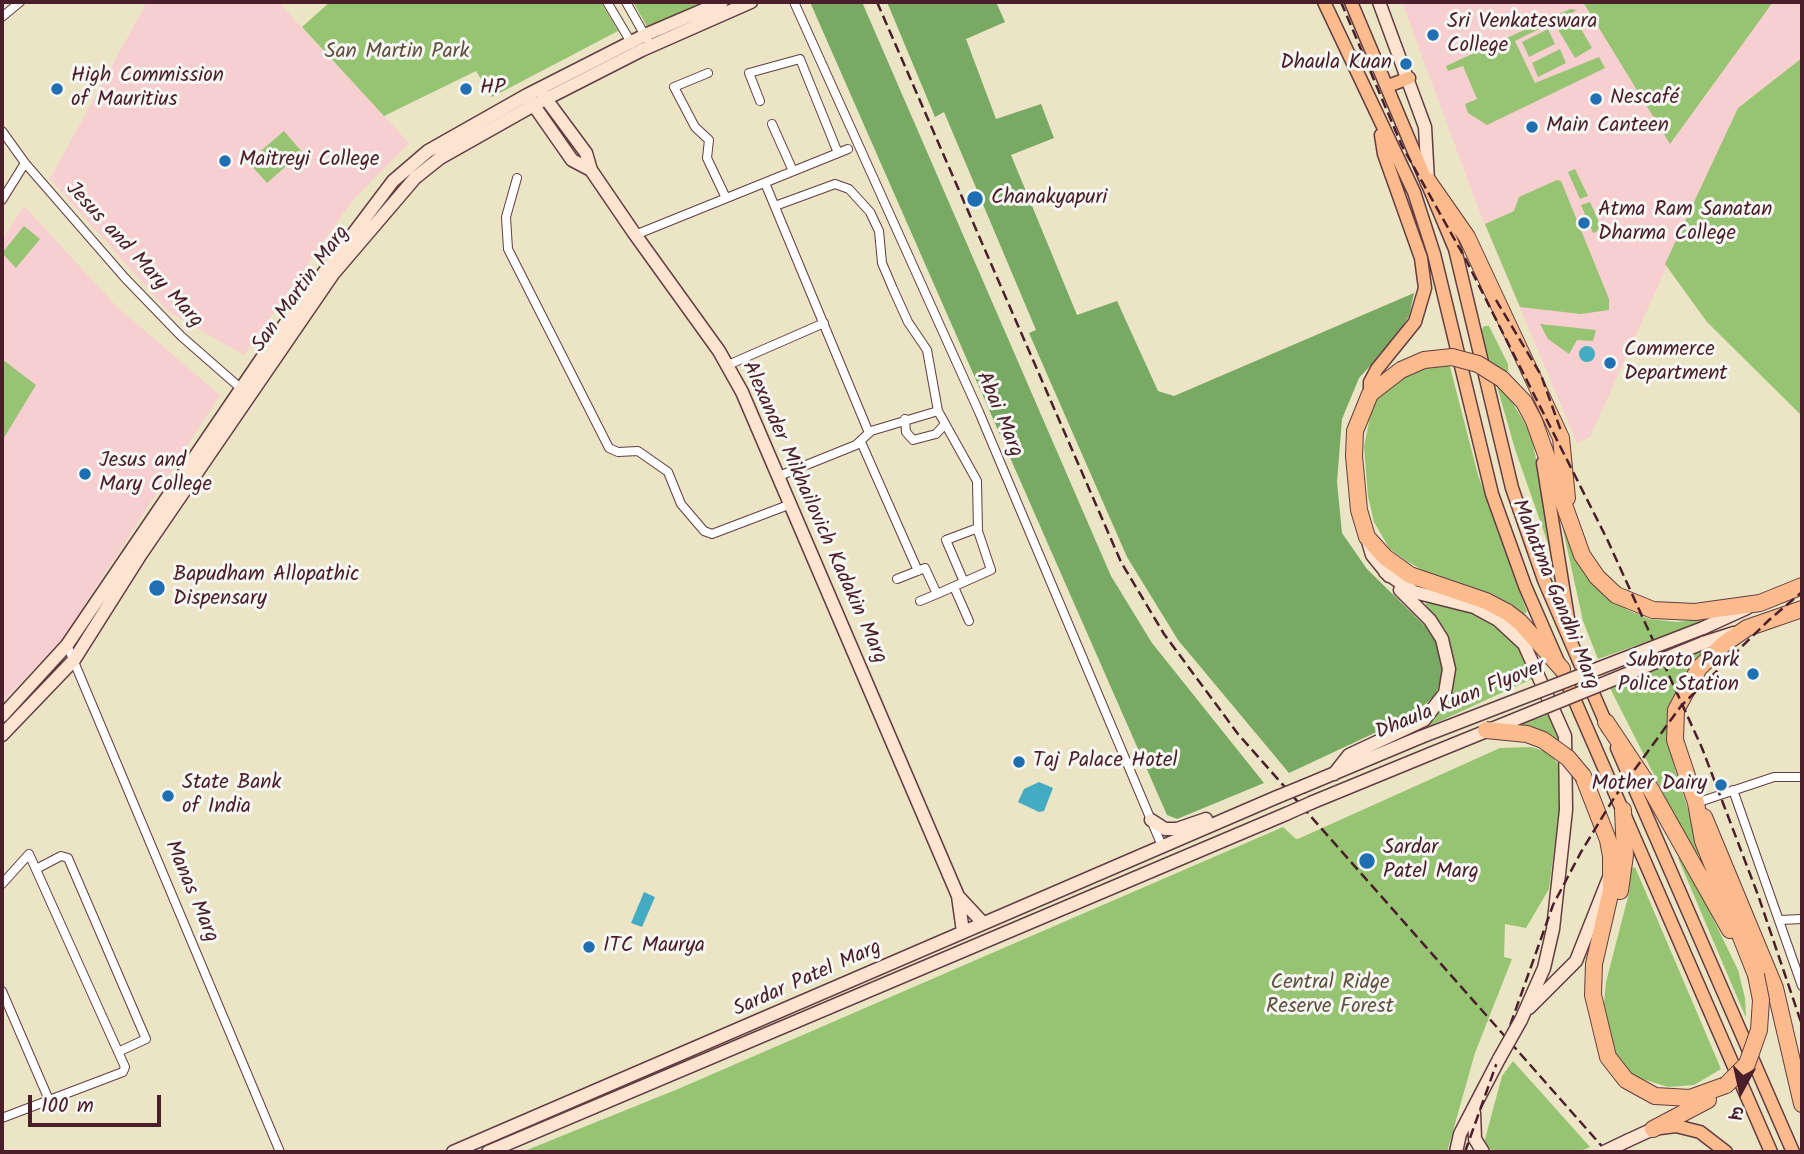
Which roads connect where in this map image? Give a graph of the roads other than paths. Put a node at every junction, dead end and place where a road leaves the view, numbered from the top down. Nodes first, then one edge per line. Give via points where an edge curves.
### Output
1 (20, 2) edge
2 (607, 2) edge
3 (626, 2) edge
4 (722, 2) edge
5 (751, 2) edge
6 (793, 2) edge
7 (1324, 2) edge
8 (1351, 2) edge
9 (2, 3) edge
10 (1381, 7) edge
11 (5, 14) edge
12 (648, 41) junction
13 (634, 47) junction
14 (708, 73) dead end
15 (1409, 78) junction
16 (1388, 86) junction
17 (536, 97) junction
18 (760, 101) dead end
19 (1377, 118) junction
20 (772, 124) dead end
21 (2, 131) edge
22 (848, 149) dead end
23 (838, 153) junction
24 (25, 163) junction
25 (793, 171) junction
26 (517, 178) dead end
27 (1428, 181) junction
28 (765, 183) junction
29 (726, 198) junction
30 (2, 200) edge
31 (775, 206) junction
32 (635, 235) junction
33 (824, 323) junction
34 (728, 365) junction
35 (245, 393) junction
36 (1370, 394) junction
37 (938, 411) junction
38 (905, 419) junction
39 (946, 424) junction
40 (869, 433) junction
41 (860, 442) junction
42 (1540, 442) junction
43 (779, 476) junction
44 (791, 504) junction
45 (1568, 514) junction
46 (978, 528) junction
47 (1367, 537) junction
48 (918, 570) junction
49 (1385, 572) junction
50 (897, 579) dead end
51 (964, 582) junction
52 (1802, 586) edge
53 (954, 587) junction
54 (937, 594) junction
55 (920, 601) dead end
56 (1760, 603) junction
57 (1802, 609) edge
58 (969, 621) dead end
59 (1747, 628) junction
60 (1571, 642) junction
61 (67, 645) junction
62 (74, 660) junction
63 (1562, 669) junction
64 (2, 716) edge
65 (1606, 722) junction
66 (1486, 730) junction
67 (2, 736) edge
68 (1334, 774) junction
69 (1802, 778) edge
70 (1733, 790) junction
71 (1274, 799) junction
72 (1313, 802) joint
73 (1696, 803) junction
74 (1623, 810) junction
75 (1151, 820) junction
76 (1162, 846) junction
77 (36, 869) junction
78 (1612, 872) junction
79 (2, 884) edge
80 (958, 895) junction
81 (1802, 919) edge
82 (1780, 920) junction
83 (983, 923) junction
84 (963, 932) junction
85 (1756, 975) junction
86 (1802, 986) edge
87 (2, 991) edge
88 (1524, 1016) junction
89 (1598, 1017) junction
90 (118, 1052) junction
91 (49, 1100) junction
92 (1802, 1104) edge
93 (1475, 1105) junction
94 (1682, 1105) junction
95 (2, 1118) edge
96 (1653, 1129) junction
97 (280, 1152) edge
98 (453, 1152) edge
99 (488, 1152) edge
100 (1455, 1152) edge
101 (1483, 1152) edge
102 (1604, 1152) edge
103 (1726, 1152) edge
104 (1771, 1152) edge
105 (1793, 1152) edge

1 - 11 street
2 - 13 street
3 - 12 street
4 - 12 main road, San Martin Marg
5 - 12 main road, San Martin Marg
6 - 75 street, Abai Marg via 973,399
7 - 19 main road, Mahatma Gandhi Marg
8 - 16 main road, Mahatma Gandhi Marg
9 - 11 street
10 - 15 main road
12 - 13 main road, San Martin Marg
13 - 17 main road, San Martin Marg
14 - 29 street via 674,88 695,127 709,140 707,158
15 - 16 main road
15 - 27 main road via 1425,127
16 - 27 main road, Mahatma Gandhi Marg
17 - 32 main road, Alexander Mikhailovich Kadakin Marg via 572,160 591,170
17 - 35 main road, San Martin Marg via 415,178 333,274
18 - 23 street via 749,73 800,59
19 - 36 main road via 1425,282 1415,322 1377,369
19 - 63 main road, Mahatma Gandhi Marg via 1414,192 1437,267 1492,494 1525,586
20 - 25 street
21 - 24 street, Jesus and Mary Marg
22 - 23 street
23 - 25 street
24 - 30 street
24 - 35 street, Jesus and Mary Marg via 134,287
25 - 28 street
26 - 44 street via 506,217 508,249 609,448 638,451 668,472 681,504 712,534
27 - 45 highway via 1467,237 1561,438
27 - 60 main road, Mahatma Gandhi Marg via 1455,249 1512,488
28 - 29 street
28 - 31 street
29 - 32 street
31 - 33 street
31 - 37 street via 835,184 849,189 870,212 879,231 886,272 908,322 927,350
32 - 34 main road, Alexander Mikhailovich Kadakin Marg
33 - 34 street
33 - 40 street
34 - 43 main road, Alexander Mikhailovich Kadakin Marg
35 - 61 main road, San Martin Marg
35 - 62 main road, San Martin Marg
36 - 42 highway, bridge via 1401,370 1424,360 1452,357 1478,364 1502,379 1529,411
36 - 47 highway via 1359,416 1353,448 1359,510
37 - 38 street
37 - 39 street
38 - 39 street via 906,432 913,440 936,434
38 - 40 street
39 - 46 street via 977,481
40 - 41 street
41 - 43 street
41 - 48 street
42 - 45 highway
42 - 60 main road
43 - 44 main road, Alexander Mikhailovich Kadakin Marg
44 - 80 main road, Alexander Mikhailovich Kadakin Marg
45 - 56 highway via 1589,566 1606,587 1628,602 1681,613
46 - 51 street via 992,570
46 - 51 street via 946,540
47 - 49 main road via 1372,555
47 - 63 highway via 1410,575 1507,612
48 - 50 street
48 - 54 street via 925,568
49 - 68 main road via 1439,632 1448,659 1448,683 1428,717 1349,755
49 - 88 main road via 1414,592 1474,607 1499,620 1524,643 1565,736 1566,810 1552,929 1544,968
51 - 53 street
52 - 56 highway
53 - 54 street
53 - 58 street
54 - 55 street
56 - 68 main road, Dhaula Kuan Flyover, bridge
57 - 59 highway
59 - 66 main road, Dhaula Kuan Flyover, bridge
59 - 73 highway via 1699,668 1676,710 1675,740
60 - 65 main road, Mahatma Gandhi Marg
61 - 62 street, Manas Marg
61 - 64 main road, San Martin Marg
62 - 67 main road, San Martin Marg
62 - 97 street, Manas Marg
63 - 74 main road, Mahatma Gandhi Marg
65 - 85 highway via 1650,788
65 - 105 main road, Mahatma Gandhi Marg
66 - 72 main road, Dhaula Kuan Flyover, bridge
66 - 78 highway, bridge via 1544,740 1568,758 1583,776 1608,840
68 - 71 main road, Dhaula Kuan Flyover, bridge
69 - 70 street via 1774,776
70 - 73 street
70 - 82 street
71 - 75 main road via 1177,829 1165,829
71 - 76 main road, Sardar Patel Marg
72 - 99 main road, Sardar Patel Marg, bridge
73 - 85 highway via 1703,841
73 - 92 highway via 1775,988
74 - 89 highway via 1625,855 1600,976
74 - 104 main road, Mahatma Gandhi Marg
75 - 76 street, Abai Marg
76 - 83 main road, Sardar Patel Marg
77 - 79 street via 29,854
77 - 90 street
77 - 90 street via 61,856 68,858 146,1039
78 - 88 main road via 1576,961
78 - 89 highway via 1594,964
80 - 83 main road
80 - 84 main road
81 - 82 street
82 - 86 street
83 - 84 main road, Sardar Patel Marg
84 - 98 main road, Sardar Patel Marg
85 - 94 highway, bridge via 1761,1000 1759,1030 1747,1064 1726,1086
87 - 91 street
88 - 93 main road, bridge
89 - 94 highway via 1604,1048 1620,1073 1646,1093
90 - 91 street via 125,1065 123,1072
91 - 95 street
93 - 100 main road
93 - 101 main road via 1473,1128
94 - 96 highway
96 - 102 main road, bridge
96 - 103 main road via 1692,1129

